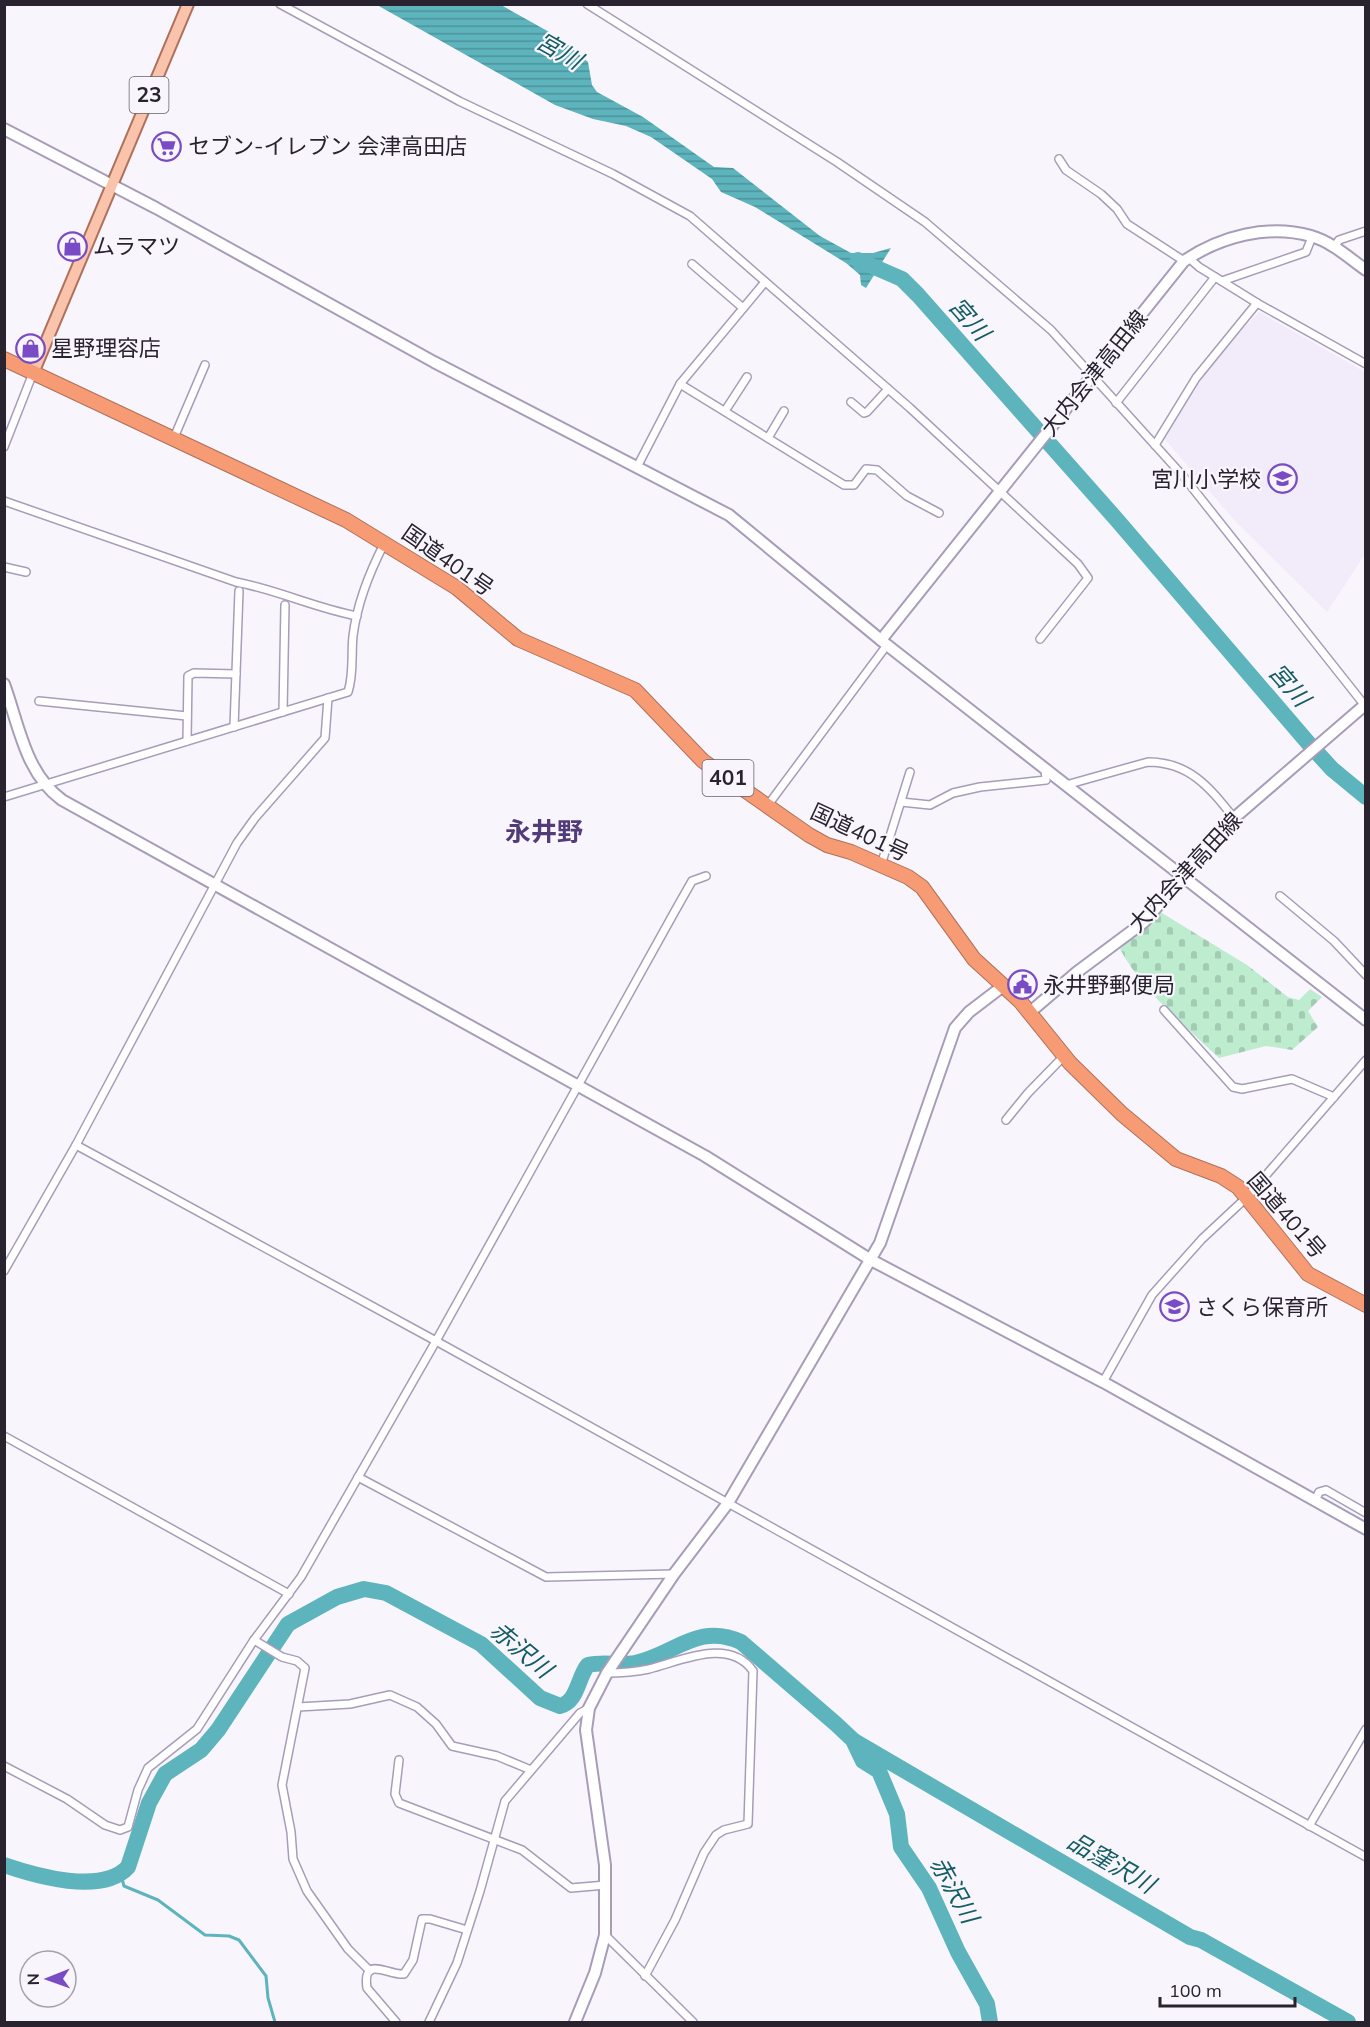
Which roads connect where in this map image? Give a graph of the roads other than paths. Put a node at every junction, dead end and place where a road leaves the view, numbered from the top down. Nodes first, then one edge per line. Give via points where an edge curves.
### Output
1 (188, 4) edge
2 (280, 4) edge
3 (587, 4) edge
4 (4, 129) edge
5 (1059, 159) dead end
6 (111, 186) junction
7 (1365, 231) edge
8 (1312, 237) junction
9 (1334, 247) junction
10 (1187, 260) junction
11 (692, 264) dead end
12 (1365, 270) edge
13 (1218, 279) junction
14 (765, 282) junction
15 (1257, 303) junction
16 (743, 308) junction
17 (4, 360) edge
18 (1365, 363) edge
19 (205, 364) dead end
20 (33, 373) junction
21 (747, 377) dead end
22 (1089, 377) junction
23 (680, 384) junction
24 (888, 389) junction
25 (851, 402) dead end
26 (1116, 404) junction
27 (725, 411) junction
28 (784, 411) dead end
29 (768, 438) junction
30 (173, 440) junction
31 (1155, 445) junction
32 (4, 447) edge
33 (637, 467) junction
34 (1003, 489) junction
35 (4, 501) edge
36 (939, 513) dead end
37 (385, 542) junction
38 (4, 567) edge
39 (26, 572) dead end
40 (239, 591) dead end
41 (285, 605) dead end
42 (357, 616) junction
43 (1040, 639) dead end
44 (884, 642) junction
45 (236, 674) junction
46 (4, 684) edge
47 (328, 698) junction
48 (7, 699) edge
49 (39, 700) dead end
50 (1365, 706) edge
51 (283, 712) junction
52 (187, 716) junction
53 (234, 727) junction
54 (187, 741) junction
55 (1045, 769) junction
56 (910, 772) dead end
57 (44, 785) junction
58 (1066, 785) junction
59 (4, 797) edge
60 (901, 802) junction
61 (768, 805) junction
62 (1234, 818) junction
63 (881, 865) junction
64 (706, 876) dead end
65 (1182, 876) junction
66 (215, 887) junction
67 (1280, 896) dead end
68 (1365, 975) edge
69 (1003, 986) junction
70 (1164, 1010) dead end
71 (1029, 1013) junction
72 (1365, 1020) edge
73 (1064, 1056) junction
74 (1365, 1061) edge
75 (577, 1086) junction
76 (1334, 1097) junction
77 (1006, 1120) dead end
78 (76, 1145) junction
79 (1247, 1197) junction
80 (871, 1260) junction
81 (4, 1271) edge
82 (1365, 1305) edge
83 (436, 1341) junction
84 (1103, 1382) junction
85 (4, 1436) edge
86 (358, 1477) junction
87 (1315, 1501) junction
88 (728, 1503) junction
89 (1365, 1513) edge
90 (1365, 1529) edge
91 (674, 1574) junction
92 (289, 1594) junction
93 (254, 1640) junction
94 (607, 1673) junction
95 (298, 1707) junction
96 (589, 1708) junction
97 (1365, 1729) edge
98 (399, 1760) dead end
99 (4, 1766) edge
100 (531, 1770) junction
101 (1309, 1826) junction
102 (496, 1838) junction
103 (1365, 1857) edge
104 (606, 1885) junction
105 (467, 1930) junction
106 (605, 1935) junction
107 (370, 1971) junction
108 (645, 1976) junction
109 (396, 2022) edge
110 (429, 2022) edge
111 (575, 2022) edge
112 (693, 2022) edge

1 - 6 main road, 23
2 - 14 street via 459,101 605,170 690,216
3 - 22 street via 925,222 1051,330
4 - 6 street
5 - 10 street via 1066,170 1117,209 1127,224
6 - 20 main road, 23
6 - 33 street via 434,362
7 - 9 street via 1339,240
8 - 9 street, 大内会津高田線
8 - 10 street, 大内会津高田線 via 1254,232 1211,246
8 - 13 street via 1306,252
9 - 12 street, 大内会津高田線
10 - 13 street
10 - 22 street, 大内会津高田線
11 - 16 street
13 - 15 street
13 - 26 street
14 - 16 street
14 - 24 street
15 - 18 street
15 - 31 street via 1196,378
16 - 23 street
17 - 20 highway, 国道401号 / 401
19 - 30 street
20 - 30 highway, 国道401号 / 401
20 - 32 street
21 - 27 street
22 - 26 street
22 - 34 street, 大内会津高田線
23 - 27 street
23 - 33 street
24 - 25 street via 867,412
24 - 34 street
26 - 31 street
27 - 29 street
28 - 29 street
29 - 36 street via 844,485 854,485 866,469 877,470 907,496
30 - 37 highway, 国道401号 / 401
31 - 50 street
33 - 44 street via 729,515
34 - 43 street via 1088,578
34 - 44 street, 大内会津高田線
35 - 42 street via 236,582
37 - 42 street via 370,571
37 - 61 highway, 国道401号 / 401 via 470,597 518,639 635,690 703,761
38 - 39 street
40 - 45 street
41 - 51 street
42 - 47 street via 348,692
44 - 55 street
44 - 61 street
45 - 52 street via 188,675
45 - 53 street
46 - 48 street
47 - 51 street
47 - 66 street via 325,738 255,818 237,843
48 - 57 street
49 - 52 street
50 - 62 street, 大内会津高田線
51 - 53 street
52 - 54 street
53 - 54 street
54 - 57 street
55 - 58 street
55 - 60 street via 1046,780 980,787 930,805
56 - 60 street
57 - 59 street
57 - 66 street via 62,801
58 - 62 street via 1148,762 1172,765 1197,776
58 - 65 street
60 - 63 street
61 - 63 highway, 国道401号 / 401 via 828,845
62 - 65 street, 大内会津高田線
63 - 69 highway, 国道401号 / 401 via 922,887 974,959
64 - 75 street via 692,881
65 - 71 street, 大内会津高田線 via 1144,922
65 - 72 street
66 - 75 street
66 - 78 street
67 - 68 street via 1334,940
69 - 71 highway, 国道401号 / 401
69 - 80 street via 969,1012 956,1028 888,1223
70 - 76 street via 1233,1087 1242,1089 1292,1079
71 - 73 highway, 国道401号 / 401
73 - 77 street
73 - 79 highway, 国道401号 / 401 via 1158,1146 1185,1164 1233,1183
74 - 76 street
75 - 80 street via 705,1156
75 - 83 street
76 - 79 street
78 - 81 street
78 - 83 street
79 - 82 highway, 国道401号 / 401 via 1308,1274
79 - 84 street via 1202,1239 1146,1303
80 - 84 street
80 - 88 street
83 - 86 street
83 - 88 street
84 - 87 street
85 - 92 street
86 - 91 street via 546,1577
86 - 92 street
87 - 89 street via 1319,1492 1326,1490
87 - 90 street
88 - 91 street
88 - 101 street
91 - 94 street
92 - 93 street
93 - 95 street via 305,1668
93 - 99 street via 196,1729 148,1768 128,1827 120,1830 105,1824
94 - 96 street
94 - 108 street via 631,1673 693,1656 727,1654 746,1661 753,1671 748,1824 716,1835
95 - 100 street via 357,1703 390,1695 417,1707 452,1746 498,1756
95 - 107 street via 282,1785 293,1859 307,1891 348,1948
96 - 100 street via 579,1713
96 - 104 street via 587,1740
97 - 101 street
98 - 102 street via 395,1794 399,1803
100 - 102 street via 505,1801
101 - 103 street
102 - 104 street via 522,1850 571,1888
102 - 105 street
104 - 106 street
105 - 107 street via 422,1919 412,1960 404,1974 378,1968
105 - 110 street via 457,1963
106 - 108 street
106 - 111 street
107 - 109 street via 367,1988
108 - 112 street

